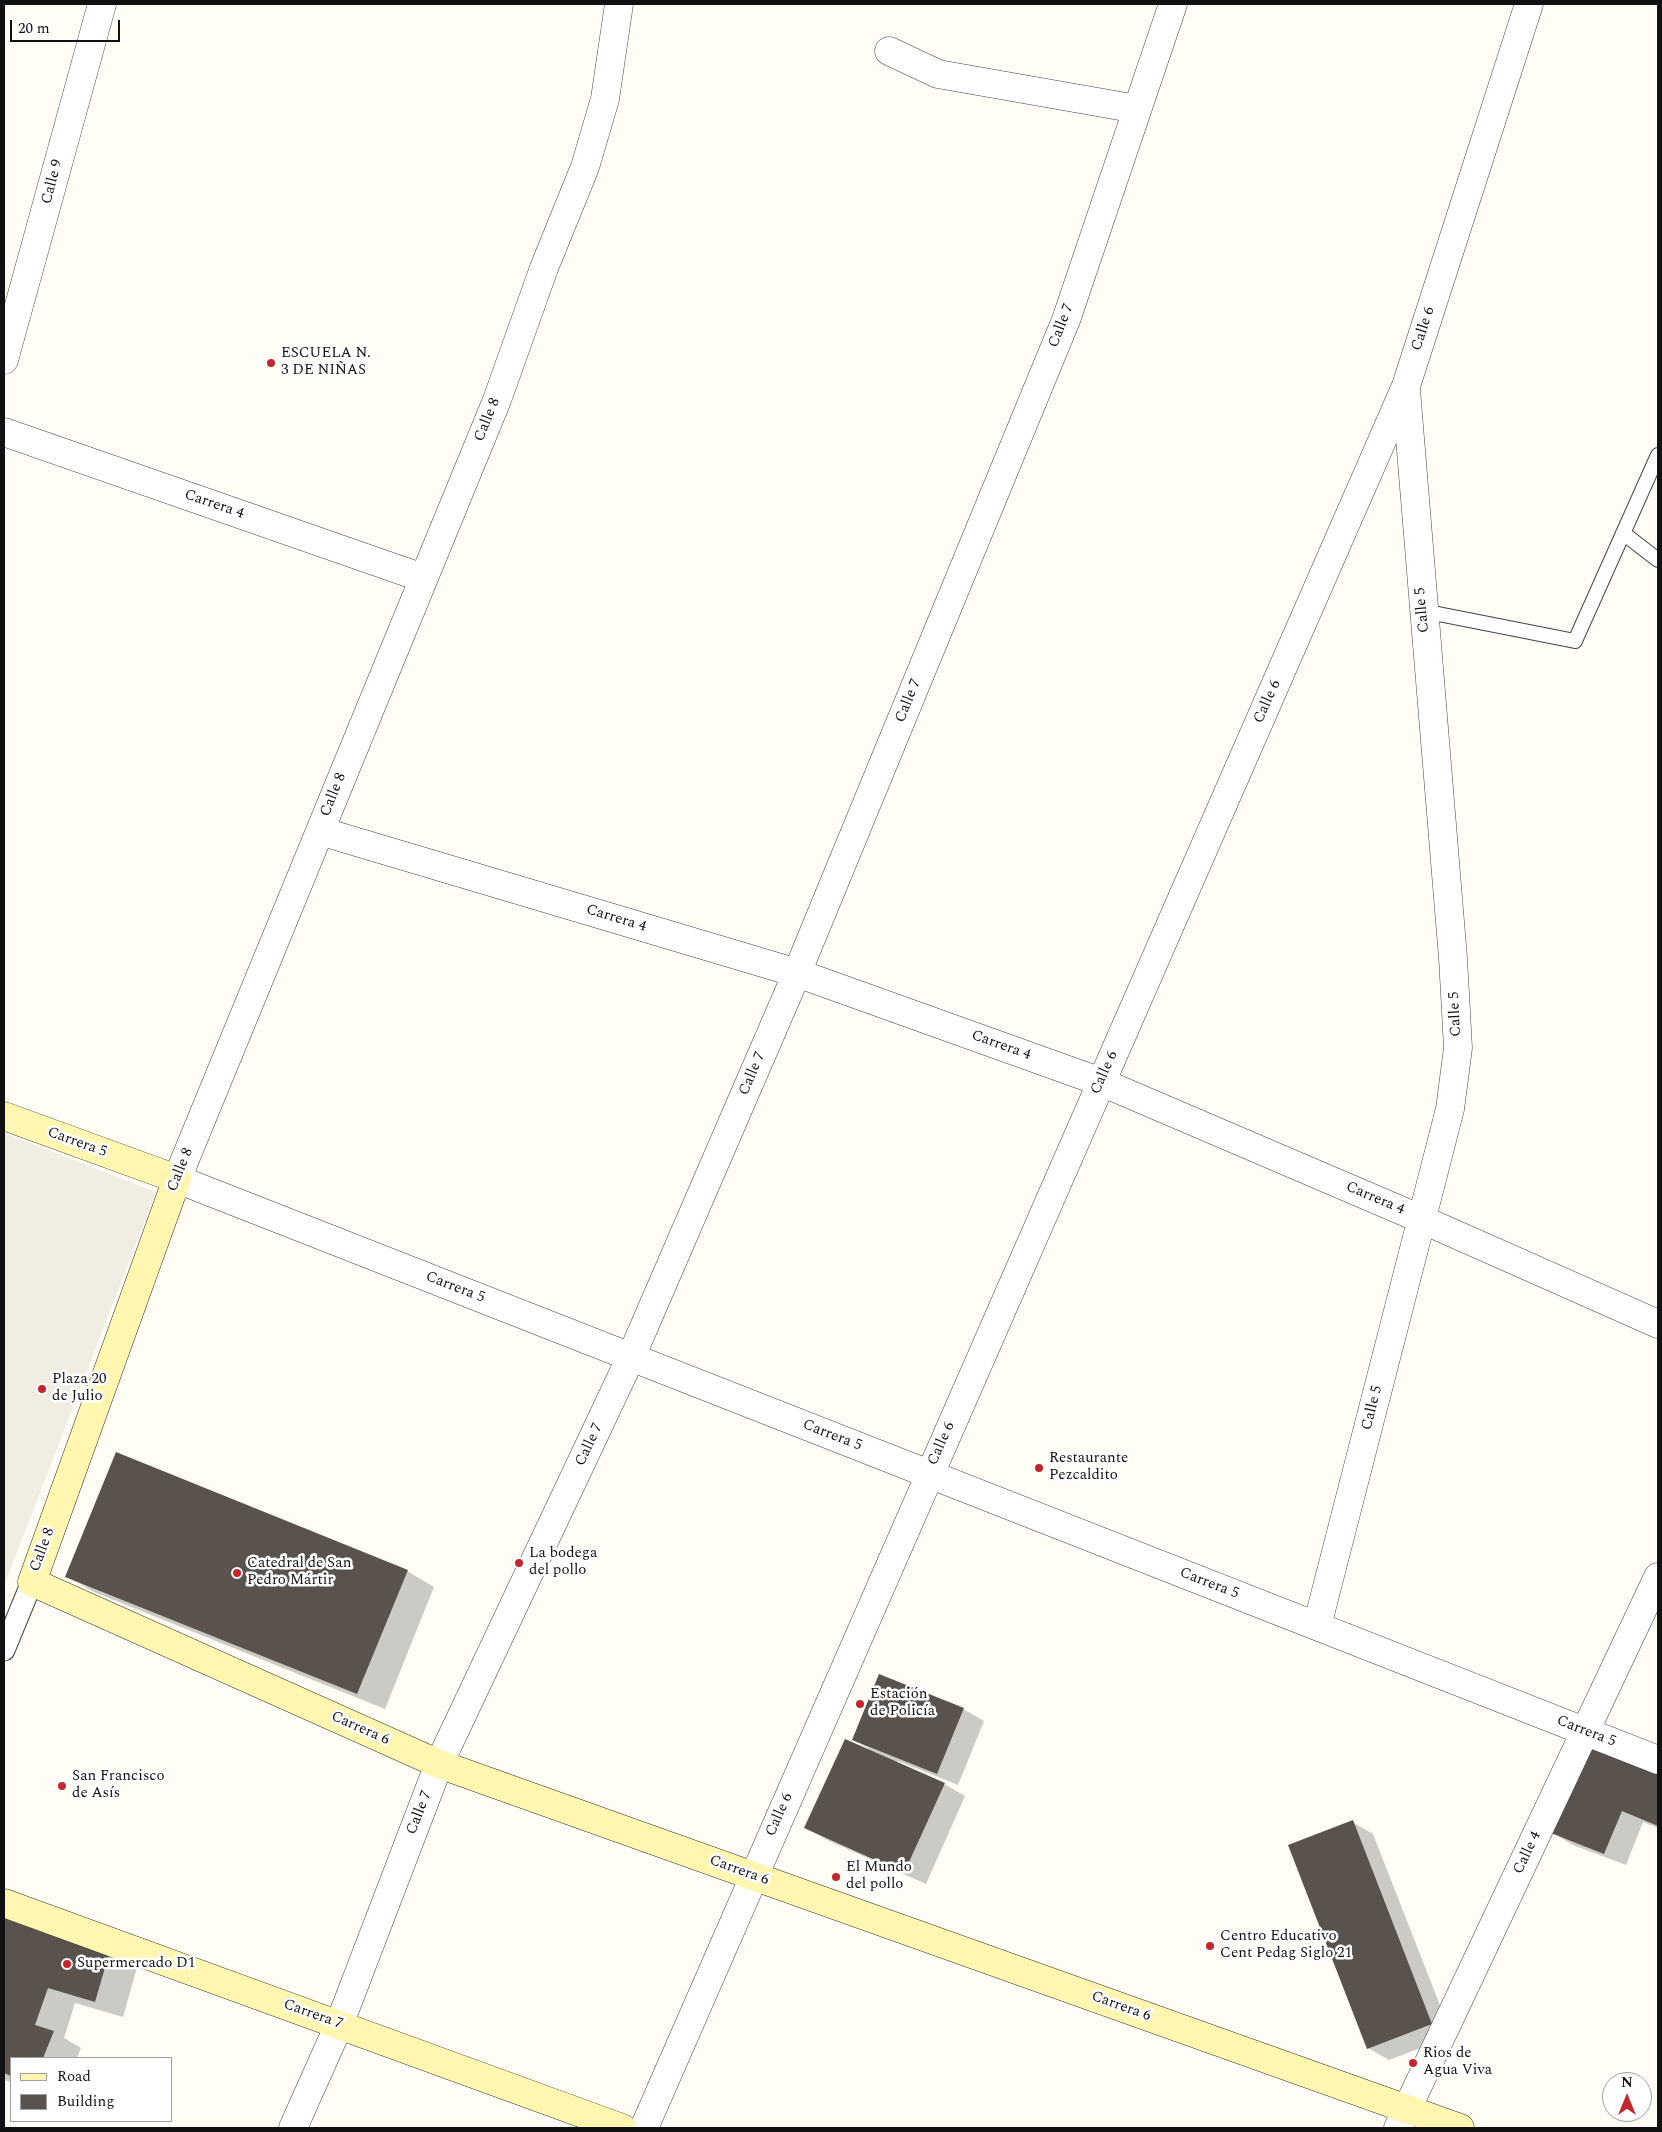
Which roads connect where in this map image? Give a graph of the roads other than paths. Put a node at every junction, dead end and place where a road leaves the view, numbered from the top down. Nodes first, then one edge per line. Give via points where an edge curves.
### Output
1 (102, 4) edge
2 (619, 4) edge
3 (1173, 4) edge
4 (1529, 4) edge
5 (889, 51) dead end
6 (1137, 109) junction
7 (4, 360) edge
8 (1406, 386) junction
9 (4, 432) edge
10 (1658, 455) edge
11 (1623, 533) junction
12 (1658, 560) edge
13 (424, 578) junction
14 (1423, 611) junction
15 (320, 831) junction
16 (797, 973) junction
17 (1101, 1082) junction
18 (4, 1116) edge
19 (177, 1179) junction
20 (1421, 1219) junction
21 (1658, 1324) edge
22 (631, 1357) junction
23 (929, 1474) junction
24 (1658, 1577) edge
25 (32, 1582) junction
26 (1317, 1626) junction
27 (4, 1650) edge
28 (1585, 1732) junction
29 (1658, 1760) edge
30 (439, 1764) junction
31 (753, 1876) junction
32 (4, 1903) edge
33 (339, 2025) junction
34 (1403, 2119) edge
35 (293, 2128) edge
36 (622, 2128) edge
37 (644, 2128) edge
38 (1460, 2128) edge

1 - 7 street, Calle 9
2 - 13 street, Calle 8 via 605,99 585,166 497,400
3 - 6 street, Calle 7
4 - 8 street, Calle 6
5 - 6 street via 938,74
6 - 16 street, Calle 7 via 1066,320
8 - 14 street, Calle 5
8 - 17 street, Calle 6
9 - 13 street, Carrera 4
10 - 11 lane
11 - 12 lane
11 - 14 lane via 1576,640
13 - 15 street, Calle 8
14 - 20 street, Calle 5 via 1458,1048 1450,1109
15 - 16 street, Carrera 4
15 - 19 street, Calle 8
16 - 17 street, Carrera 4
16 - 22 street, Calle 7
17 - 20 street, Carrera 4
17 - 23 street, Calle 6
18 - 19 main road, Carrera 5
19 - 22 street, Carrera 5
19 - 25 main road, Calle 8
20 - 21 street, Carrera 4
20 - 26 street, Calle 5
22 - 23 street, Carrera 5
22 - 30 street, Calle 7
23 - 26 street, Carrera 5
23 - 31 street, Calle 6
24 - 28 street, Calle 4
25 - 27 street
25 - 30 main road, Carrera 6
26 - 28 street, Carrera 5
28 - 29 street, Carrera 5
28 - 34 street, Calle 4
30 - 31 main road, Carrera 6
30 - 33 street, Calle 7
31 - 34 main road, Carrera 6
31 - 37 street, Calle 6
32 - 33 main road, Carrera 7
33 - 35 street, Calle 7
33 - 36 main road, Carrera 7
34 - 38 main road, Carrera 6

